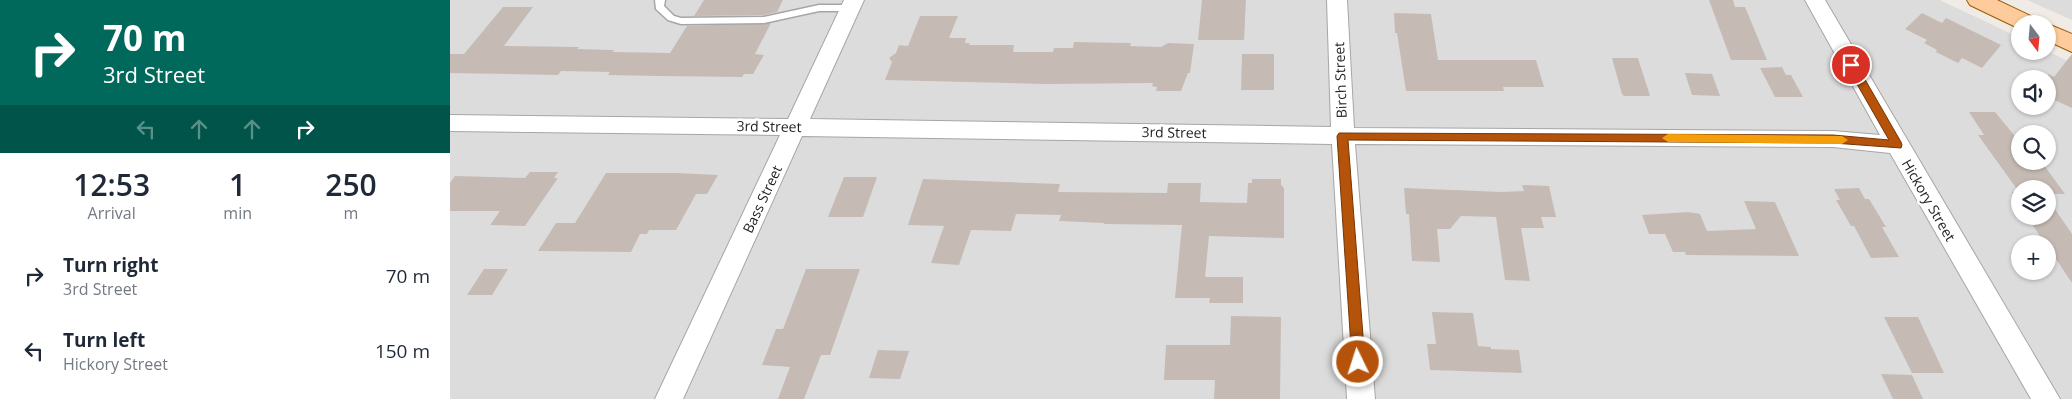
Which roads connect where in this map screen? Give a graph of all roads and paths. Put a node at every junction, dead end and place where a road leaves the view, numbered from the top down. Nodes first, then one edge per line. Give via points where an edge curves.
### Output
1 (660, 0) edge
2 (1337, 0) edge
3 (1815, 0) edge
4 (1978, 0) edge
5 (852, 4) edge
6 (2011, 16) edge
7 (2056, 36) edge
8 (2072, 44) edge
9 (450, 122) edge
10 (796, 126) junction
11 (1343, 136) junction
12 (1897, 145) junction
13 (669, 399) edge
14 (1361, 399) edge
15 (2046, 399) edge

1 - 5 lane via 659,7 667,15 681,21 764,20
2 - 11 street, Birch Street
3 - 12 street, Hickory Street
4 - 6 main road
5 - 10 street, Bass Street
7 - 8 main road
9 - 10 street, 3rd Street
10 - 11 street, 3rd Street
10 - 13 street, Bass Street
11 - 12 street, 3rd Street via 1833,139
11 - 14 street, Birch Street
12 - 15 street, Hickory Street

